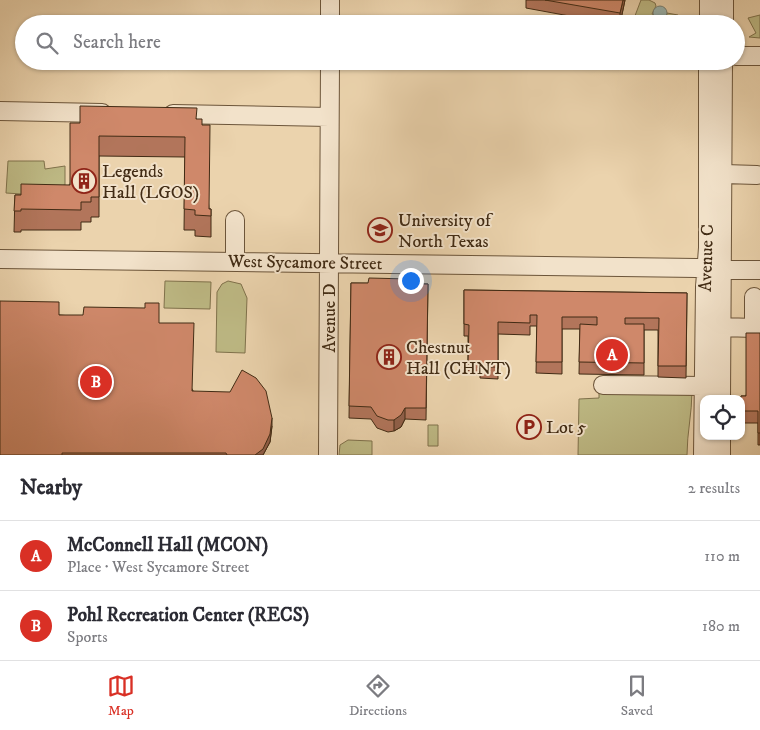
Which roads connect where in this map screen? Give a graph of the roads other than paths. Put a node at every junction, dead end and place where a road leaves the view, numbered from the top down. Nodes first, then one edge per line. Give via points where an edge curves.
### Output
1 (330, 0) edge
2 (709, 0) edge
3 (724, 0) edge
4 (330, 15) edge
5 (709, 15) edge
6 (724, 15) edge
7 (745, 56) edge
8 (760, 56) edge
9 (330, 70) edge
10 (708, 70) edge
11 (723, 70) edge
12 (0, 112) edge
13 (120, 114) edge
14 (159, 114) edge
15 (330, 117) junction
16 (724, 174) junction
17 (757, 175) dead end
18 (235, 220) dead end
19 (0, 258) edge
20 (235, 262) junction
21 (329, 263) junction
22 (714, 269) junction
23 (760, 270) edge
24 (754, 297) dead end
25 (722, 328) junction
26 (603, 385) dead end
27 (704, 386) junction
28 (721, 395) edge
29 (721, 440) edge
30 (328, 455) edge
31 (703, 455) edge
32 (721, 455) edge

1 - 4 street
2 - 5 street
3 - 6 street
7 - 8 street
9 - 15 street, Avenue D
10 - 22 street, Avenue C
11 - 16 street
12 - 13 street
14 - 15 street
15 - 21 street, Avenue D
16 - 17 street
16 - 22 street
18 - 20 street
19 - 20 street, West Sycamore Street
20 - 21 street, West Sycamore Street
21 - 22 street, West Sycamore Street
21 - 30 street, Avenue D
22 - 23 street, West Sycamore Street
22 - 25 street, Avenue C
22 - 27 street, Avenue C
24 - 25 street via 754,328
25 - 28 street, Avenue C
26 - 27 street
27 - 31 street, Avenue C
29 - 32 street

